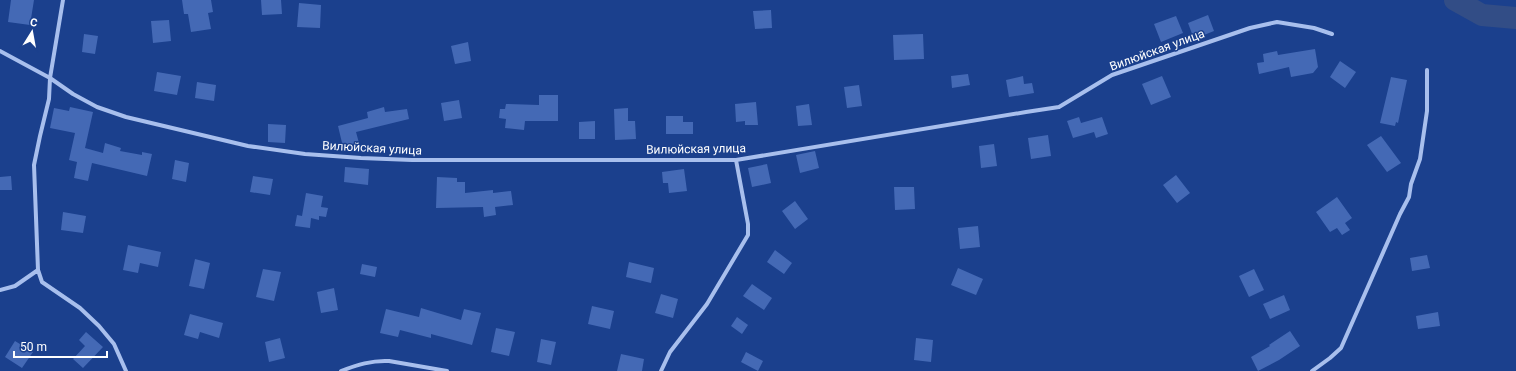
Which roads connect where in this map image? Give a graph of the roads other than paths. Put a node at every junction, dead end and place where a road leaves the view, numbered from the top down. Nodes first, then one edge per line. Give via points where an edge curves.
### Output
1 (63, 0) edge
2 (1332, 34) dead end
3 (0, 51) edge
4 (1427, 70) dead end
5 (50, 78) junction
6 (736, 160) junction
7 (38, 270) junction
8 (0, 290) edge
9 (126, 371) edge
10 (341, 371) edge
11 (447, 371) edge
12 (661, 371) edge
13 (1312, 371) edge

1 - 5 street
2 - 6 street, Вилюйская улица via 1314,28 1277,22 1250,28 1112,75 1059,108
3 - 5 street, Вилюйская улица
4 - 13 street via 1423,140 1409,197 1340,348
5 - 6 street, Вилюйская улица via 97,107 126,117 248,146 305,154 420,160
5 - 7 street via 49,99 34,165
6 - 12 street via 748,235 707,304 670,352
7 - 8 street via 15,286
7 - 9 street via 42,282 80,308 99,326 114,344
10 - 11 street via 367,362 380,361

